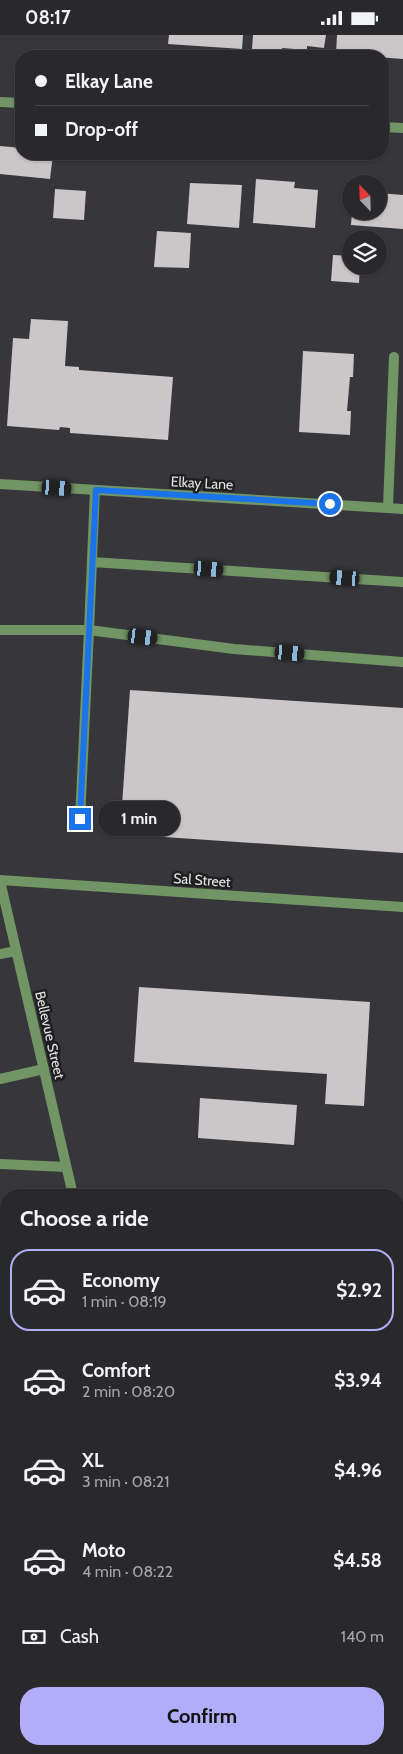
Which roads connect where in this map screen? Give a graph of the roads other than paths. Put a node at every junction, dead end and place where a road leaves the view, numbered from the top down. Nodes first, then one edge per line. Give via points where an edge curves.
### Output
1 (0, 102) edge
2 (15, 103) edge
3 (389, 127) edge
4 (403, 128) edge
5 (394, 357) dead end
6 (0, 484) edge
7 (96, 490) junction
8 (388, 507) junction
9 (403, 509) edge
10 (92, 562) junction
11 (403, 582) edge
12 (0, 630) edge
13 (89, 630) junction
14 (403, 662) edge
15 (80, 819) dead end
16 (0, 881) edge
17 (403, 907) edge
18 (16, 951) junction
19 (0, 954) edge
20 (44, 1069) junction
21 (0, 1079) edge
22 (0, 1164) edge
23 (66, 1167) junction
24 (72, 1189) edge

1 - 2 street
3 - 4 street
5 - 8 street
6 - 7 street, Elkay Lane
7 - 8 street, Elkay Lane
7 - 10 street
8 - 9 street, Elkay Lane
10 - 11 street
10 - 13 street
12 - 13 street
13 - 14 street via 234,649
13 - 15 street
16 - 17 street, Sal Street
16 - 18 street, Bellevue Street
18 - 19 street
18 - 20 street, Bellevue Street
20 - 21 street
20 - 23 street, Bellevue Street
22 - 23 street
23 - 24 street, Bellevue Street

